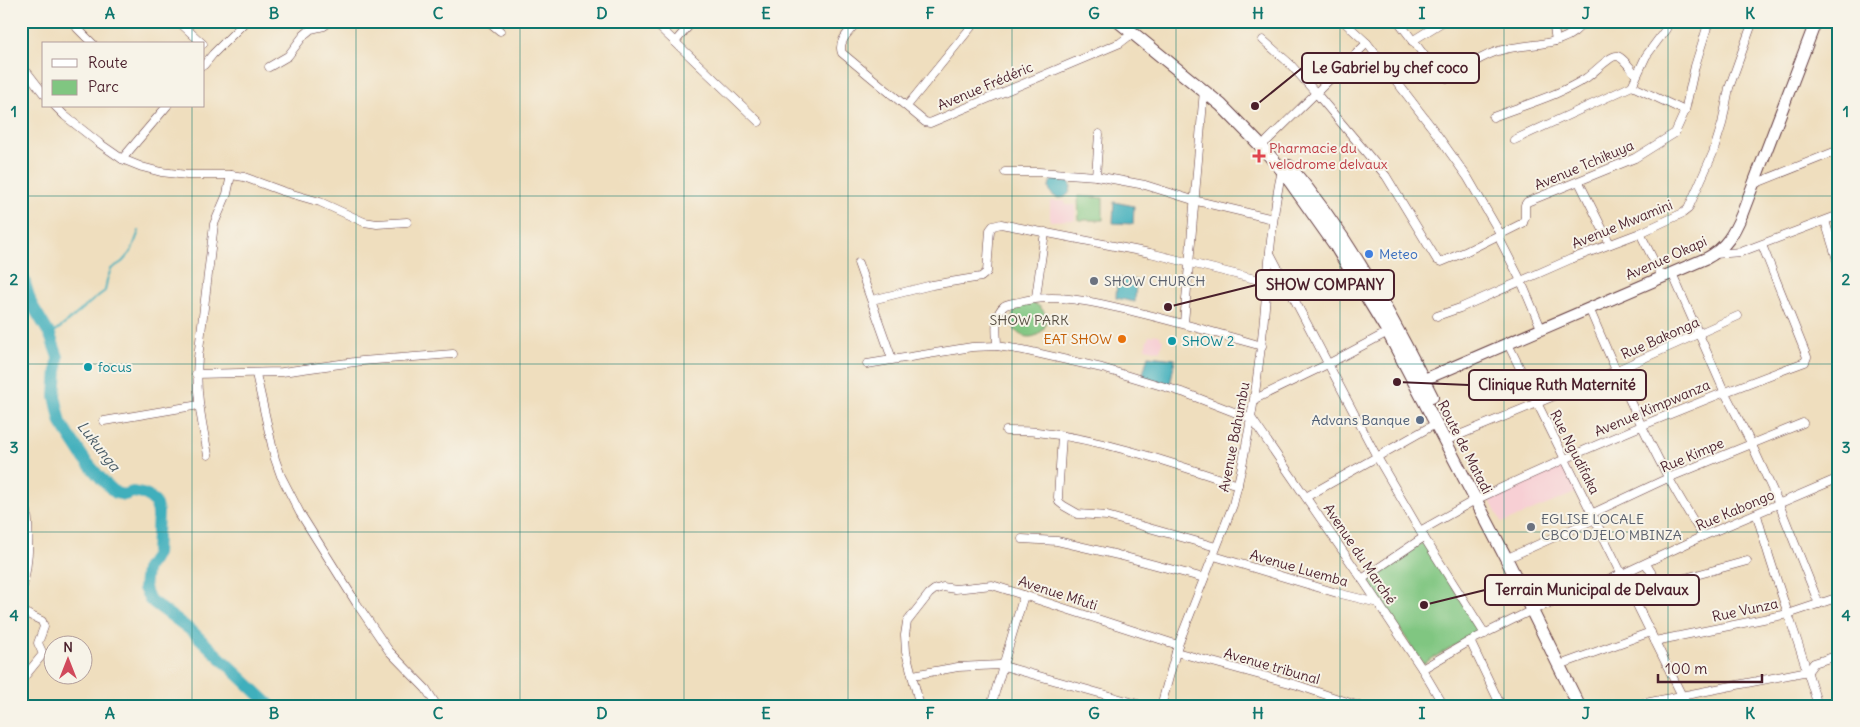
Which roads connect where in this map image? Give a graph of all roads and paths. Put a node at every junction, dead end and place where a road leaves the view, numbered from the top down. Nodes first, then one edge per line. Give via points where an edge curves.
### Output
1 (80, 21) edge
2 (178, 21) edge
3 (246, 21) edge
4 (332, 21) edge
5 (488, 21) edge
6 (653, 21) edge
7 (693, 21) edge
8 (858, 21) edge
9 (976, 21) edge
10 (1118, 21) edge
11 (1127, 21) edge
12 (1343, 21) edge
13 (1398, 21) edge
14 (1444, 21) edge
15 (1553, 21) edge
16 (1584, 21) edge
17 (1669, 21) edge
18 (1709, 21) edge
19 (1753, 21) edge
20 (1816, 21) edge
21 (500, 31) dead end
22 (1133, 33) junction
23 (1263, 40) dead end
24 (1556, 41) junction
25 (91, 42) edge
26 (201, 42) edge
27 (675, 42) junction
28 (1412, 42) junction
29 (1367, 43) junction
30 (205, 46) edge
31 (213, 54) junction
32 (205, 64) edge
33 (269, 67) dead end
34 (27, 72) dead end
35 (1636, 74) junction
36 (1194, 76) junction
37 (1632, 86) junction
38 (1204, 90) junction
39 (42, 91) edge
40 (1316, 92) junction
41 (907, 106) junction
42 (58, 108) edge
43 (162, 108) edge
44 (1685, 111) junction
45 (1493, 117) dead end
46 (759, 122) dead end
47 (1099, 134) dead end
48 (1267, 140) junction
49 (1514, 140) dead end
50 (1839, 150) edge
51 (122, 159) junction
52 (1284, 167) junction
53 (1005, 172) dead end
54 (231, 174) junction
55 (1096, 176) junction
56 (1579, 182) junction
57 (1754, 184) junction
58 (1193, 200) junction
59 (1839, 215) edge
60 (1273, 219) junction
61 (1824, 221) junction
62 (407, 222) dead end
63 (1045, 232) junction
64 (1640, 233) junction
65 (1500, 235) junction
66 (1610, 244) junction
67 (1762, 245) junction
68 (1270, 253) junction
69 (1715, 254) junction
70 (1349, 259) junction
71 (1190, 262) junction
72 (858, 263) dead end
73 (1839, 266) edge
74 (1667, 275) junction
75 (1520, 281) junction
76 (1267, 282) junction
77 (1036, 297) junction
78 (872, 300) junction
79 (1589, 308) junction
80 (1437, 316) dead end
81 (1738, 316) dead end
82 (1184, 323) junction
83 (1540, 328) junction
84 (1388, 332) junction
85 (1699, 334) junction
86 (1508, 344) junction
87 (997, 346) junction
88 (1262, 346) junction
89 (453, 354) dead end
90 (892, 359) junction
91 (866, 364) dead end
92 (1328, 364) junction
93 (1615, 371) junction
94 (196, 374) junction
95 (256, 374) junction
96 (1419, 381) junction
97 (1724, 391) junction
98 (1255, 399) junction
99 (1537, 404) junction
100 (199, 405) junction
101 (1252, 419) junction
102 (104, 421) dead end
103 (1437, 423) junction
104 (1803, 423) dead end
105 (1642, 426) junction
106 (1006, 431) dead end
107 (1062, 436) junction
108 (1452, 438) junction
109 (1752, 443) junction
110 (208, 455) dead end
111 (1377, 457) junction
112 (1565, 458) junction
113 (1668, 478) junction
114 (1839, 478) edge
115 (1238, 485) junction
116 (21, 486) edge
117 (1306, 497) junction
118 (1478, 499) junction
119 (1779, 504) junction
120 (1757, 514) junction
121 (1594, 516) junction
122 (1422, 534) junction
123 (1703, 536) junction
124 (1022, 539) dead end
125 (1501, 542) junction
126 (1216, 547) junction
127 (1214, 556) junction
128 (1512, 556) junction
129 (1747, 561) dead end
130 (1646, 564) junction
131 (1622, 574) junction
132 (1204, 578) junction
133 (1362, 579) junction
134 (23, 581) edge
135 (21, 594) edge
136 (1024, 595) junction
137 (1839, 597) edge
138 (1378, 603) junction
139 (1818, 604) junction
140 (1534, 610) junction
141 (21, 611) edge
142 (1788, 614) junction
143 (1651, 632) junction
144 (1485, 634) junction
145 (1470, 641) junction
146 (1655, 641) junction
147 (1177, 648) junction
148 (1839, 655) edge
149 (1565, 663) junction
150 (1004, 665) junction
151 (1422, 669) junction
152 (1808, 671) junction
153 (913, 675) junction
154 (21, 681) edge
155 (1682, 695) junction
156 (437, 706) edge
157 (920, 706) edge
158 (991, 706) edge
159 (1145, 706) edge
160 (1161, 706) edge
161 (1359, 706) edge
162 (1444, 706) edge
163 (1501, 706) edge
164 (1579, 706) edge
165 (1586, 706) edge
166 (1630, 706) edge
167 (1687, 706) edge
168 (1818, 706) edge

1 - 25 street via 77,28
2 - 26 street
3 - 31 street
4 - 33 street via 311,29 288,56
5 - 21 street
6 - 27 street
7 - 27 street
8 - 41 street, Avenue Frédéric via 841,42 842,53
9 - 41 street
10 - 22 main road, Route de Matadi
11 - 36 main road, Route de Matadi via 1177,57
12 - 29 street
13 - 28 street
14 - 28 street
15 - 24 street
16 - 24 street via 1574,34
17 - 35 street
18 - 44 street, Avenue Tchikuya
19 - 64 street, Avenue Mwamini via 1732,81 1713,152 1688,209
20 - 57 street, Avenue Okapi
22 - 36 main road, Route de Matadi
22 - 41 street, Avenue Frédéric via 1120,43 930,123
23 - 40 street
24 - 28 street via 1495,52 1447,78 1440,76
27 - 46 street
29 - 40 street
29 - 65 street via 1468,178
30 - 31 street
31 - 32 street
34 - 39 street
35 - 37 street
35 - 45 street via 1620,57 1611,57 1581,82
36 - 38 main road, Route de Matadi
36 - 48 main road, Route de Matadi
37 - 44 street
37 - 49 street
38 - 52 main road, Route de Matadi
38 - 58 street
40 - 48 street
40 - 65 street, Avenue Tchikuya via 1386,176 1437,260 1441,262
42 - 51 street
43 - 51 street
44 - 56 street, Avenue Tchikuya via 1672,135 1635,158
47 - 55 street
48 - 52 main road, Route de Matadi
50 - 57 street
51 - 54 street via 162,172 198,176
52 - 60 street, Avenue Bahumbu
52 - 70 main road, Route de Matadi
53 - 55 street
54 - 62 street via 320,202 364,222
54 - 94 street via 214,224
55 - 58 street via 1145,185
56 - 65 street, Avenue Tchikuya via 1527,202 1524,205 1525,220
56 - 66 street
57 - 69 street, Avenue Okapi via 1733,235
58 - 60 street
58 - 71 street
59 - 61 street
60 - 68 street, Avenue Bahumbu
61 - 67 street
61 - 73 street
63 - 71 street
63 - 77 street
63 - 78 street via 993,226 987,272 981,277
64 - 66 street, Avenue Mwamini
64 - 74 street
65 - 75 street
66 - 75 street, Avenue Mwamini
67 - 69 street via 1741,252
67 - 97 street, Avenue Kimpwanza via 1806,360
68 - 76 street, Avenue Bahumbu
68 - 92 street
69 - 74 street, Avenue Okapi
70 - 84 main road, Route de Matadi
70 - 96 main road, Route de Matadi via 1393,322
71 - 76 street
71 - 82 street
72 - 78 street
74 - 79 street, Avenue Okapi
74 - 85 street
75 - 80 street, Avenue Mwamini
75 - 83 street
76 - 88 street, Avenue Bahumbu
77 - 82 street via 1093,303
77 - 87 street via 1005,305 996,322
78 - 90 street
79 - 83 street, Avenue Okapi
79 - 93 street
81 - 85 street, Rue Bakonga
82 - 88 street
83 - 86 street, Avenue Okapi
84 - 92 street
84 - 96 main road, Route de Matadi
85 - 93 street, Rue Bakonga
85 - 97 street
86 - 96 street, Avenue Okapi
86 - 99 street, Rue Ngudifaka
87 - 90 street
87 - 101 street via 1102,368 1185,393
88 - 98 street, Avenue Bahumbu
89 - 95 street
90 - 91 street
92 - 98 street
92 - 111 street
93 - 99 street, Rue Bakonga
93 - 105 street
94 - 95 street
94 - 100 street
95 - 156 street via 275,458 300,514 390,651 426,689
96 - 103 main road, Route de Matadi
96 - 108 main road, Route de Matadi
97 - 105 street, Avenue Kimpwanza
97 - 109 street
98 - 101 street, Avenue Bahumbu
99 - 108 street, Rue Bakonga
99 - 112 street, Rue Ngudifaka
100 - 102 street
100 - 110 street
101 - 115 street, Avenue Bahumbu
101 - 117 street, Avenue du Marché
103 - 111 street
103 - 118 main road, Route de Matadi
104 - 109 street, Rue Kimpe
105 - 112 street, Avenue Kimpwanza
105 - 113 street
106 - 107 street
107 - 115 street via 1150,455
107 - 126 street via 1058,497 1064,506 1078,514 1107,516
108 - 118 main road, Route de Matadi
109 - 113 street, Rue Kimpe
109 - 119 street
111 - 117 street
111 - 122 street
112 - 118 street, Avenue Kimpwanza
112 - 121 street, Rue Ngudifaka
113 - 121 street, Rue Kimpe
113 - 123 street
114 - 119 street, Rue Kabongo
115 - 126 street, Avenue Bahumbu
116 - 134 street via 28,508
117 - 133 street, Avenue du Marché
118 - 122 street, Avenue Kimpwanza
118 - 125 main road, Route de Matadi
119 - 120 street, Rue Kabongo
119 - 139 street
120 - 123 street, Rue Kabongo
120 - 142 street
121 - 128 street, Rue Kimpe
121 - 131 street, Rue Ngudifaka
122 - 133 street, Avenue Kimpwanza
122 - 144 street
123 - 130 street, Rue Kabongo
124 - 132 street via 1057,541
125 - 128 main road, Route de Matadi
125 - 140 main road, Route de Matadi
126 - 127 street, Avenue Bahumbu
127 - 132 street, Avenue Bahumbu
127 - 138 street, Avenue Luemba
128 - 140 main road, Route de Matadi
129 - 130 street via 1667,583 1656,580
130 - 131 street, Rue Kabongo
131 - 140 street, Rue Kabongo
131 - 143 street, Rue Ngudifaka
132 - 147 street, Avenue Bahumbu
133 - 138 street, Avenue du Marché
134 - 135 street
136 - 147 street, Avenue Mfuti
136 - 150 street
136 - 153 street, Avenue Mfuti via 992,585 934,590 907,622 906,652
137 - 139 street, Rue Vunza
138 - 151 street, Avenue du Marché
139 - 142 street, Rue Vunza
140 - 144 street, Rue Kabongo
140 - 149 main road, Route de Matadi
140 - 164 main road, Route de Matadi
141 - 154 street via 42,621 44,628 38,643 43,654
142 - 146 street, Rue Vunza
142 - 152 street
143 - 146 street, Rue Ngudifaka
143 - 149 street
144 - 145 street, Rue Kabongo
145 - 151 street, Rue Kabongo
145 - 163 street
146 - 155 street, Rue Ngudifaka
147 - 160 street, Avenue Bahumbu
147 - 161 street, Avenue tribunal
148 - 152 street via 1814,663
149 - 165 main road, Route de Matadi
150 - 153 street
150 - 158 street
150 - 159 street
151 - 162 street, Avenue du Marché
152 - 155 street
152 - 168 street
153 - 157 street
155 - 166 street
155 - 167 street, Rue Ngudifaka

